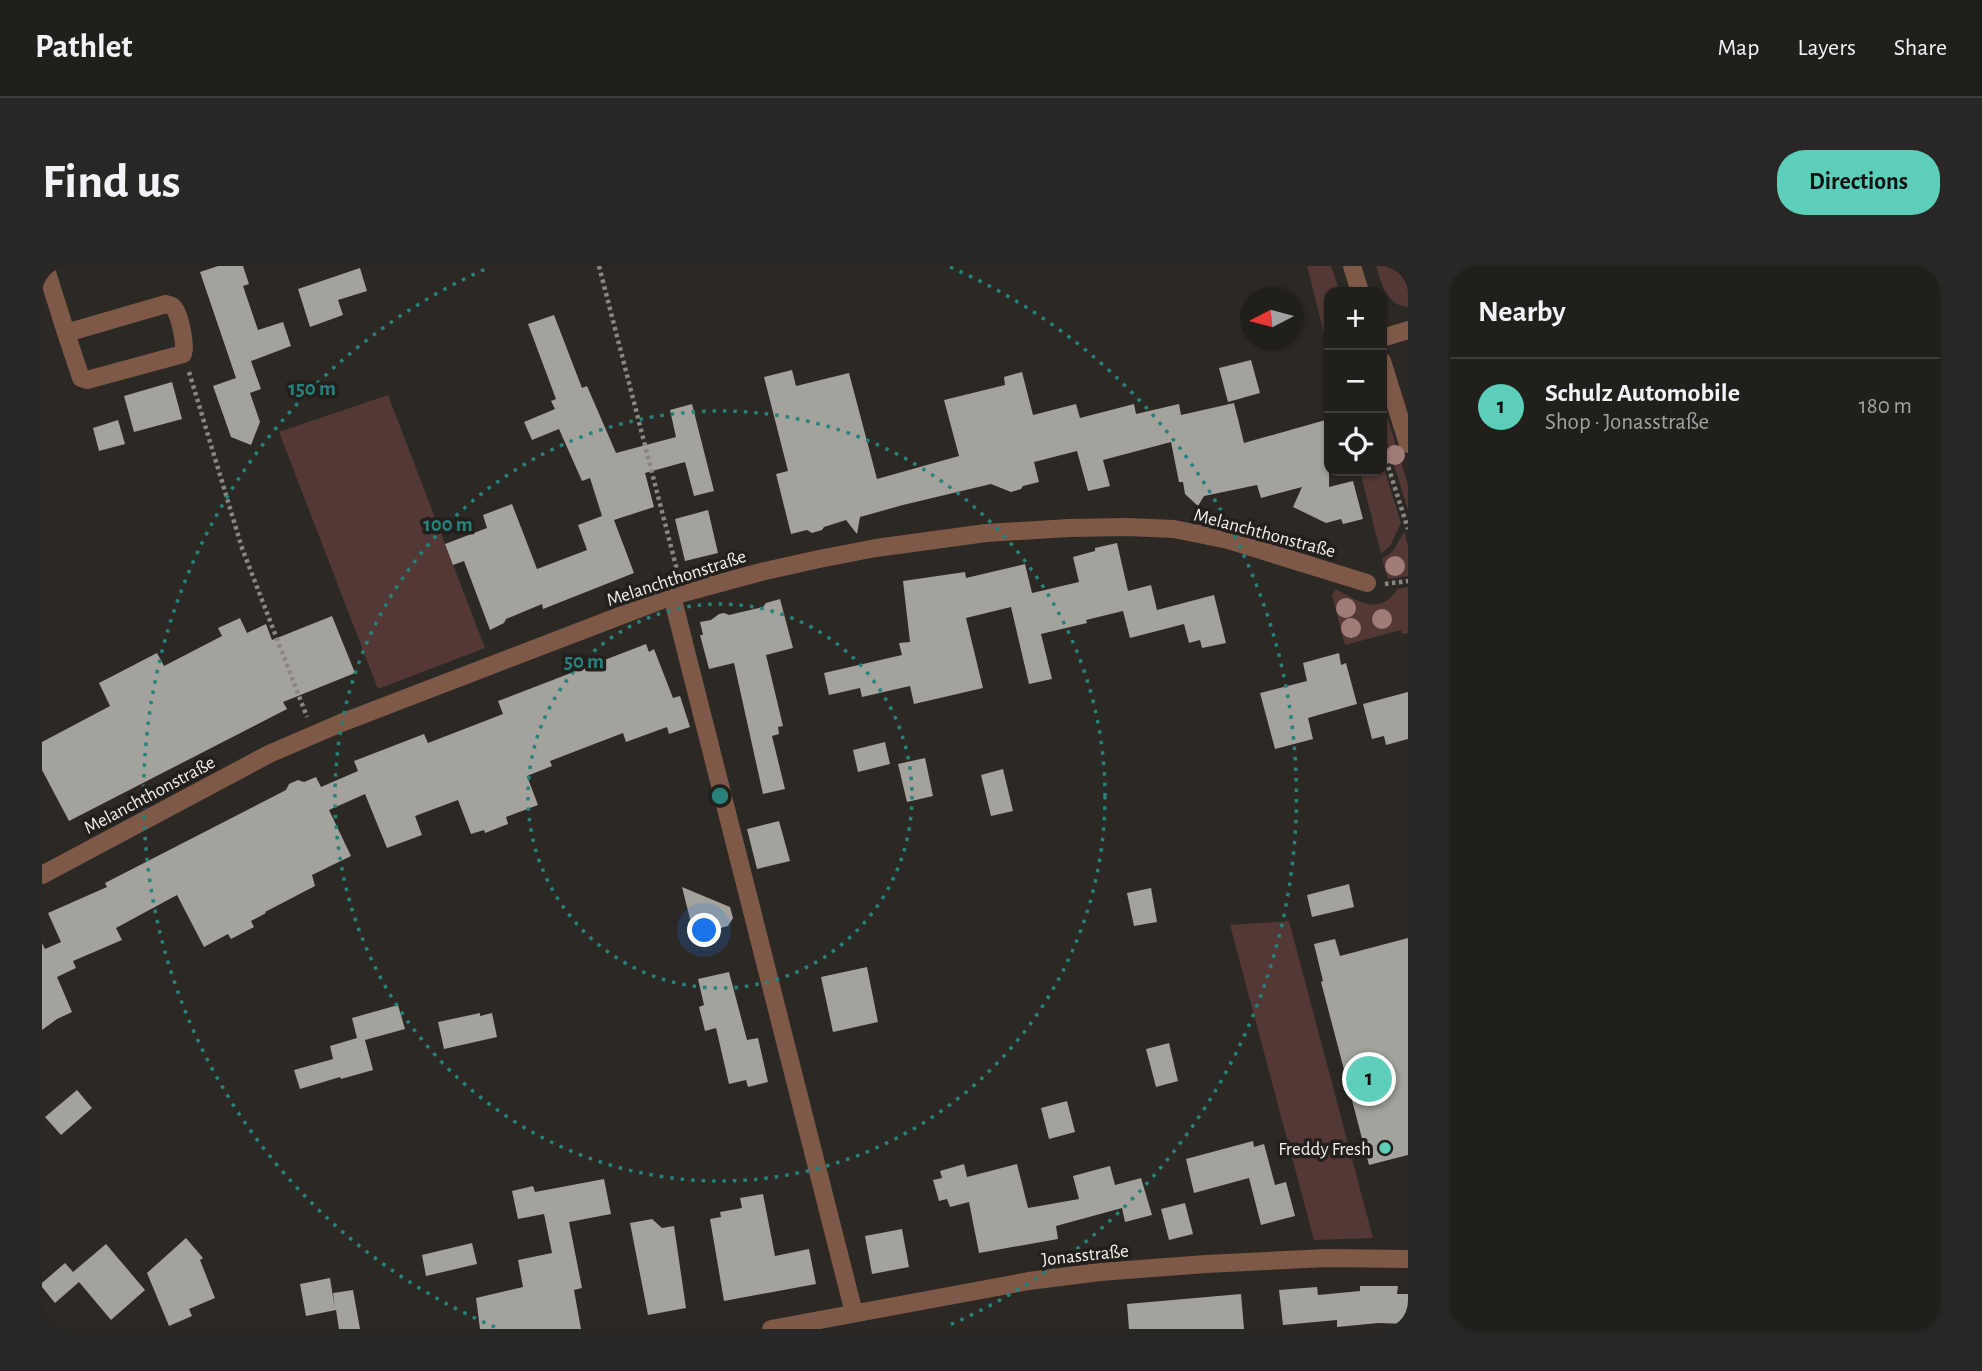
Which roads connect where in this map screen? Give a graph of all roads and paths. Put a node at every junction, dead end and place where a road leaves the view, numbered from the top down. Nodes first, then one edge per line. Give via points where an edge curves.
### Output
1 (45, 266) edge
2 (599, 266) edge
3 (1352, 266) edge
4 (1358, 287) edge
5 (1408, 330) edge
6 (66, 333) junction
7 (1387, 336) edge
8 (183, 354) junction
9 (1387, 377) edge
10 (1408, 443) edge
11 (1387, 463) edge
12 (1408, 529) edge
13 (1367, 583) dead end
14 (678, 595) junction
15 (313, 735) junction
16 (42, 874) edge
17 (1408, 1259) edge
18 (854, 1313) junction
19 (771, 1329) edge

1 - 6 street
2 - 14 path
3 - 4 street
5 - 7 street
6 - 8 street via 80,379
6 - 8 street via 166,304 175,310 185,342
8 - 15 path via 242,548
9 - 10 street
11 - 12 path
13 - 14 street, Melanchthonstraße via 1228,540 1174,529 1092,527 986,533 876,548
14 - 15 street, Melanchthonstraße
14 - 18 street
15 - 16 street, Melanchthonstraße
17 - 18 street, Jonasstraße via 1313,1259 1100,1272
18 - 19 street, Jonasstraße

